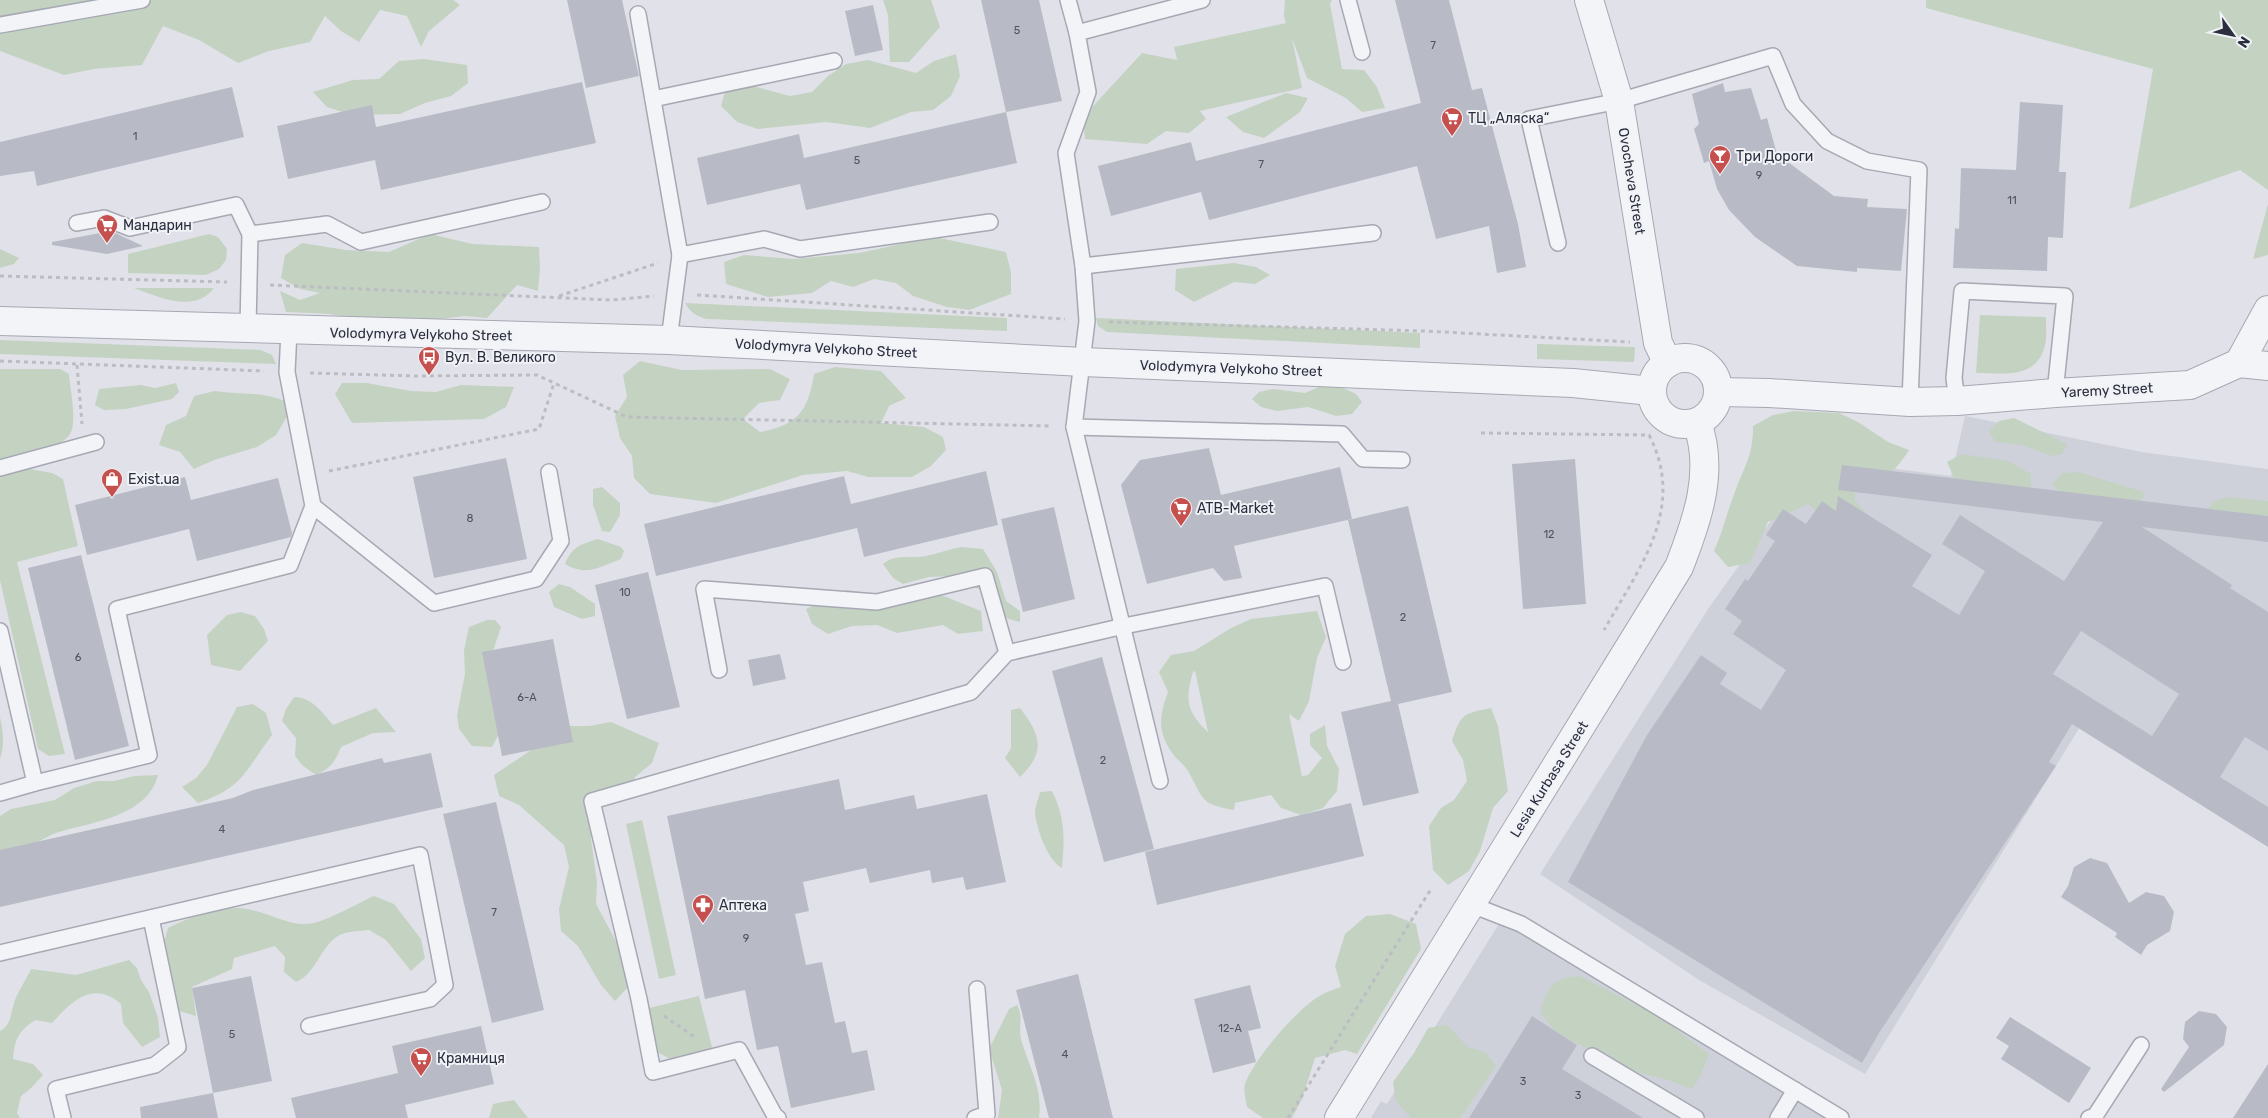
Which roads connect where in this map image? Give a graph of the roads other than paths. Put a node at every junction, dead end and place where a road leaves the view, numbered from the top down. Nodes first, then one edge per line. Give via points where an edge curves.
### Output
1 (142, 0) edge
2 (1068, 0) edge
3 (1202, 0) edge
4 (1348, 0) edge
5 (1589, 0) edge
6 (638, 14) dead end
7 (0, 25) edge
8 (1077, 33) junction
9 (1362, 52) dead end
10 (834, 60) dead end
11 (653, 98) junction
12 (1619, 100) junction
13 (542, 202) dead end
14 (990, 222) dead end
15 (77, 223) dead end
16 (250, 234) junction
17 (1374, 234) dead end
18 (1558, 243) dead end
19 (680, 255) junction
20 (1083, 266) junction
21 (2268, 310) edge
22 (0, 321) edge
23 (248, 328) junction
24 (289, 331) junction
25 (669, 340) junction
26 (1663, 353) junction
27 (1083, 362) junction
28 (2239, 363) junction
29 (2268, 366) edge
30 (1651, 391) junction
31 (1719, 392) junction
32 (2056, 393) junction
33 (1957, 401) junction
34 (1910, 402) junction
35 (1697, 423) junction
36 (1074, 427) junction
37 (90, 443) road end
38 (1402, 460) dead end
39 (0, 468) edge
40 (549, 472) dead end
41 (313, 506) junction
42 (1124, 626) junction
43 (0, 631) edge
44 (1008, 653) junction
45 (1343, 662) dead end
46 (719, 670) dead end
47 (1160, 781) dead end
48 (35, 784) junction
49 (0, 792) edge
50 (1472, 905) junction
51 (150, 918) junction
52 (0, 953) edge
53 (977, 989) dead end
54 (309, 1026) dead end
55 (2141, 1045) dead end
56 (1592, 1056) dead end
57 (1795, 1090) junction
58 (63, 1118) edge
59 (778, 1118) edge
60 (975, 1118) edge
61 (1339, 1118) edge
62 (1696, 1118) edge
63 (1778, 1118) edge
64 (1841, 1118) edge
65 (2089, 1118) edge

1 - 7 lane
2 - 8 lane
3 - 8 lane
4 - 9 lane
5 - 12 street, Ovocheva Street
6 - 11 lane
8 - 20 lane via 1088,92 1066,153
10 - 11 lane
11 - 19 lane
12 - 18 lane via 1529,119
12 - 26 street, Ovocheva Street
12 - 34 lane via 1773,56 1793,104 1827,141 1867,161 1919,170
13 - 16 lane via 360,242 326,224
14 - 19 lane via 800,249 764,238
15 - 16 lane via 104,218 130,228 236,205
16 - 23 lane
17 - 20 lane
19 - 25 lane
20 - 27 lane via 1087,321
21 - 28 street
22 - 23 street, Volodymyra Velykoho Street
23 - 24 street, Volodymyra Velykoho Street
24 - 25 street, Volodymyra Velykoho Street
24 - 41 lane via 287,372
25 - 27 street, Volodymyra Velykoho Street
26 - 30 street via 1662,367 1654,378
26 - 31 street via 1698,360 1716,378
27 - 30 street, Volodymyra Velykoho Street via 1563,382
27 - 36 lane
28 - 29 street
28 - 32 street, Yaremy Street via 2190,385
30 - 35 street via 1661,415 1684,425
31 - 34 street
31 - 35 street via 1716,405
32 - 33 street, Yaremy Street
32 - 33 lane via 2065,296 1962,291 1954,378
33 - 34 street, Yaremy Street
35 - 50 street, Lesia Kurbasa Street via 1704,440 1706,460 1702,495 1694,530 1679,567
36 - 38 lane via 1342,434 1363,459
36 - 42 lane
37 - 39 lane
40 - 41 lane via 561,541 536,579 434,603
41 - 48 lane via 290,565 117,609 149,755
42 - 44 lane
42 - 45 lane via 1324,586
42 - 47 lane
43 - 48 lane
44 - 46 lane via 985,576 877,602 704,589
44 - 59 lane via 971,692 592,801 653,1072 739,1050
48 - 49 lane
50 - 57 lane via 1522,924
50 - 61 street, Lesia Kurbasa Street
51 - 52 lane
51 - 54 lane via 420,855 445,985 430,998
51 - 58 lane via 178,1047 155,1065 56,1089
53 - 60 lane via 987,1114
55 - 65 lane via 2095,1116
56 - 62 lane
57 - 63 lane
57 - 64 lane

